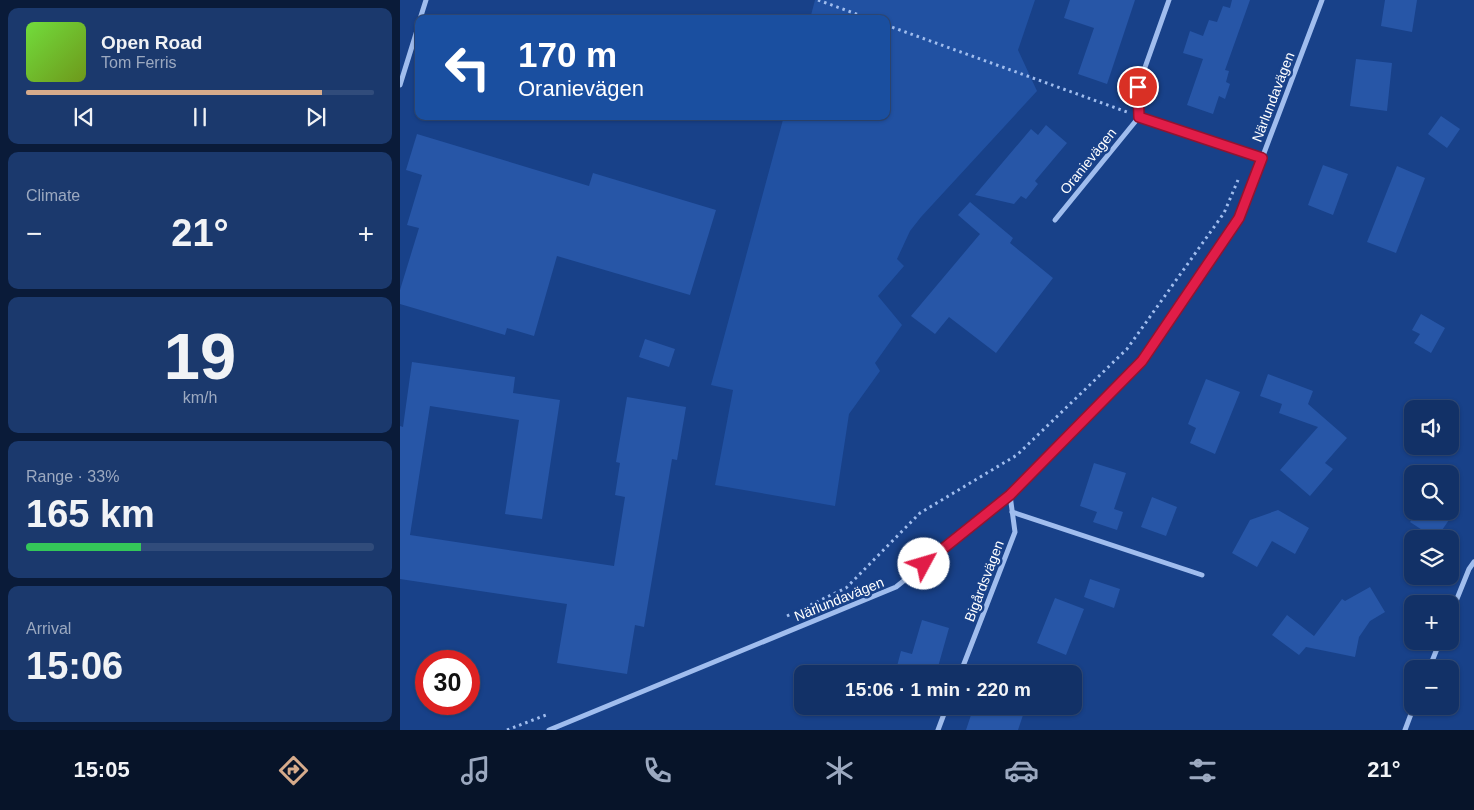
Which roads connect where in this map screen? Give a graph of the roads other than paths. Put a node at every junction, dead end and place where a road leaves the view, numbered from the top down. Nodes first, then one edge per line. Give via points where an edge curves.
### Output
1 (426, 0) edge
2 (1169, 0) edge
3 (1322, 0) edge
4 (421, 15) edge
5 (415, 37) edge
6 (400, 85) edge
7 (1139, 117) junction
8 (1262, 158) junction
9 (1055, 220) dead end
10 (1010, 495) junction
11 (1012, 512) junction
12 (1474, 562) edge
13 (1202, 575) dead end
14 (1458, 595) edge
15 (963, 665) edge
16 (944, 715) edge
17 (1411, 715) edge
18 (549, 730) edge
19 (938, 730) edge
20 (1405, 730) edge

1 - 4 street
2 - 7 street via 1138,87
3 - 8 street, Närlundavägen
5 - 6 street
7 - 8 street
7 - 9 street, Oranievägen
8 - 10 street, Närlundavägen via 1239,218 1142,361
10 - 11 street, Bigårdsvägen
10 - 18 street, Närlundavägen via 896,587
11 - 13 street
11 - 15 street, Bigårdsvägen via 1015,532
12 - 14 street
16 - 19 street
17 - 20 street

